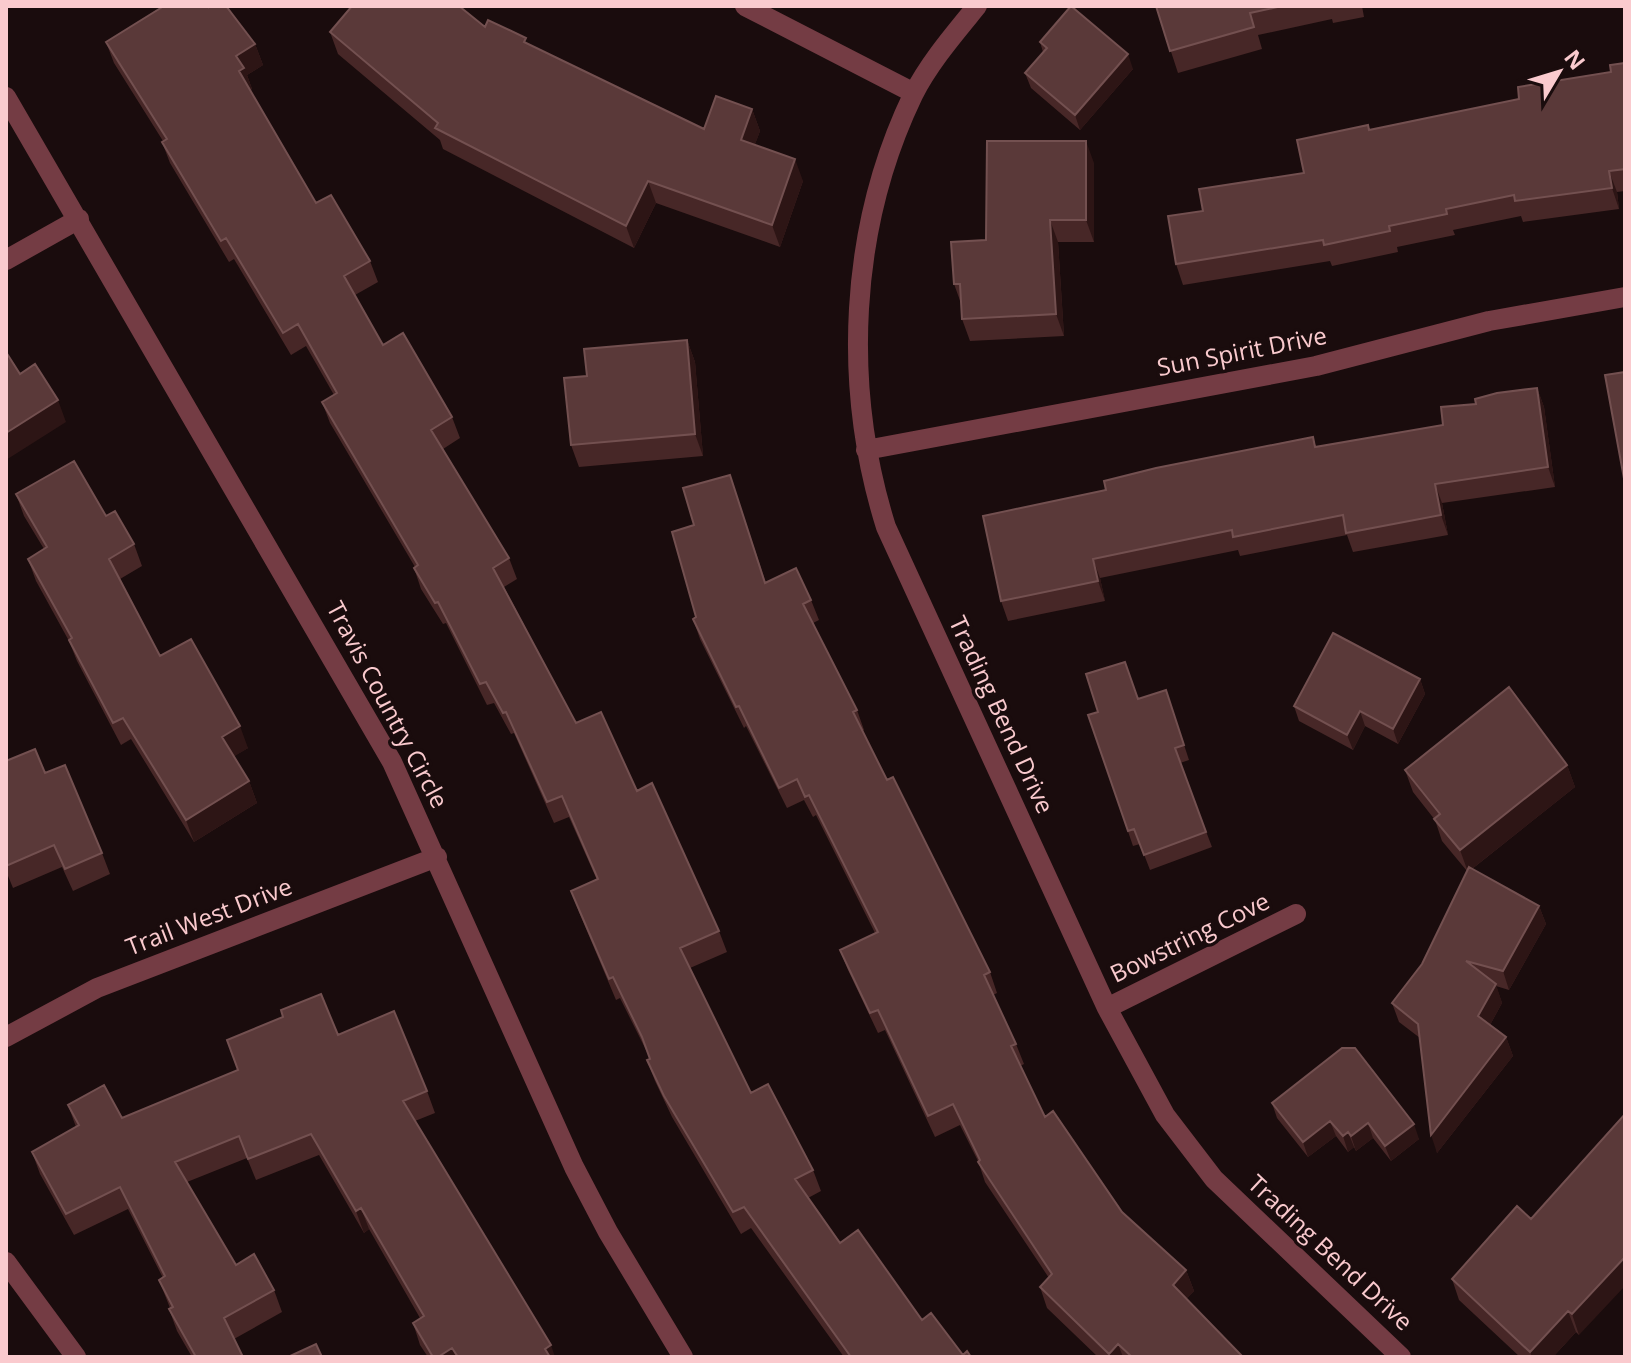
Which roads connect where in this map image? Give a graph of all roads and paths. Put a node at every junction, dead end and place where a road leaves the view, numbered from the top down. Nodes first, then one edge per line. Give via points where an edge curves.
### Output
1 (745, 6) edge
2 (977, 6) edge
3 (914, 93) junction
4 (6, 97) edge
5 (79, 219) junction
6 (6, 260) edge
7 (1625, 297) edge
8 (866, 450) junction
9 (437, 857) junction
10 (1296, 914) dead end
11 (1107, 1008) junction
12 (6, 1037) edge
13 (6, 1262) edge
14 (76, 1357) edge
15 (683, 1357) edge
16 (1401, 1357) edge

1 - 3 street
2 - 3 street, Trading Bend Drive
3 - 8 street, Trading Bend Drive via 889,157 862,269 857,371
4 - 5 street, Travis Country Circle
5 - 6 street
5 - 9 street, Travis Country Circle via 337,663
7 - 8 street, Sun Spirit Drive via 1489,321 1316,366
8 - 11 street, Trading Bend Drive via 886,527
9 - 12 street, Trail West Drive via 97,988
9 - 15 street, Travis Country Circle via 574,1167
10 - 11 street, Bowstring Cove
11 - 16 street, Trading Bend Drive via 1165,1115 1214,1179
13 - 14 street

